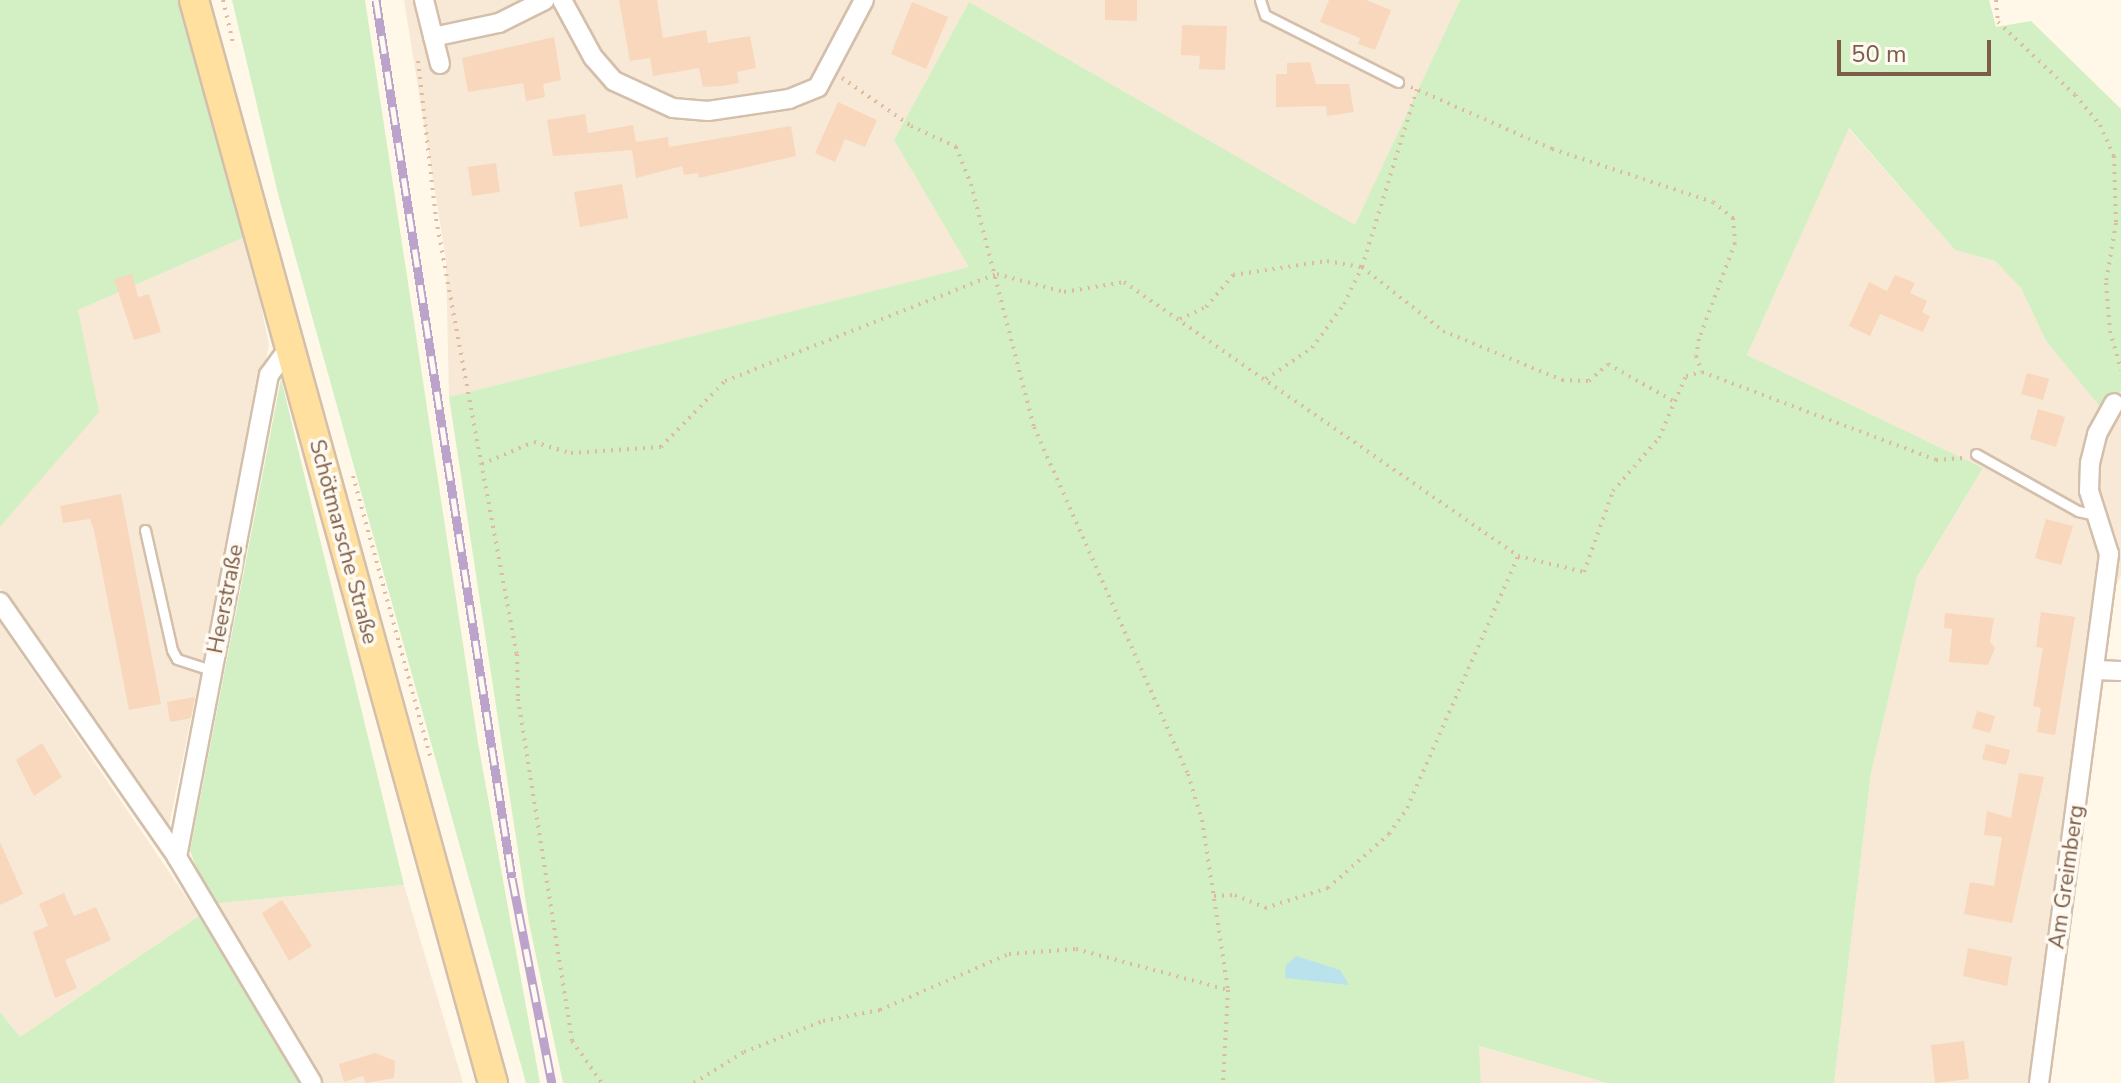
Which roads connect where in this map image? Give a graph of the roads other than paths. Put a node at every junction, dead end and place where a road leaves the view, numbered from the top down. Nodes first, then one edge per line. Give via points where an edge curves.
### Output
1 (194, 0) edge
2 (424, 0) edge
3 (545, 0) edge
4 (562, 0) edge
5 (864, 0) edge
6 (1260, 0) edge
7 (433, 37) junction
8 (440, 64) dead end
9 (1398, 82) road end
10 (289, 347) junction
11 (2114, 403) dead end
12 (1976, 454) road end
13 (2096, 515) junction
14 (145, 530) dead end
15 (0, 602) edge
16 (2095, 670) junction
17 (213, 671) junction
18 (2121, 671) edge
19 (177, 857) junction
20 (312, 1083) edge
21 (493, 1083) edge
22 (2039, 1083) edge

1 - 10 main road, Schötmarsche Straße
2 - 7 street
3 - 7 street via 499,23
4 - 5 street via 593,57 614,81 673,108 708,111 789,99 818,87
6 - 9 lane via 1265,15
7 - 8 street
10 - 17 street, Heerstraße via 269,375
10 - 21 main road, Schötmarsche Straße
11 - 13 street, Am Greimberg via 2097,434 2090,463 2089,491
12 - 13 lane via 2078,511
13 - 16 street, Am Greimberg via 2109,554
14 - 17 lane via 172,650 177,659
15 - 19 street
16 - 18 street
16 - 22 street, Am Greimberg
17 - 19 street, Heerstraße
19 - 20 street

